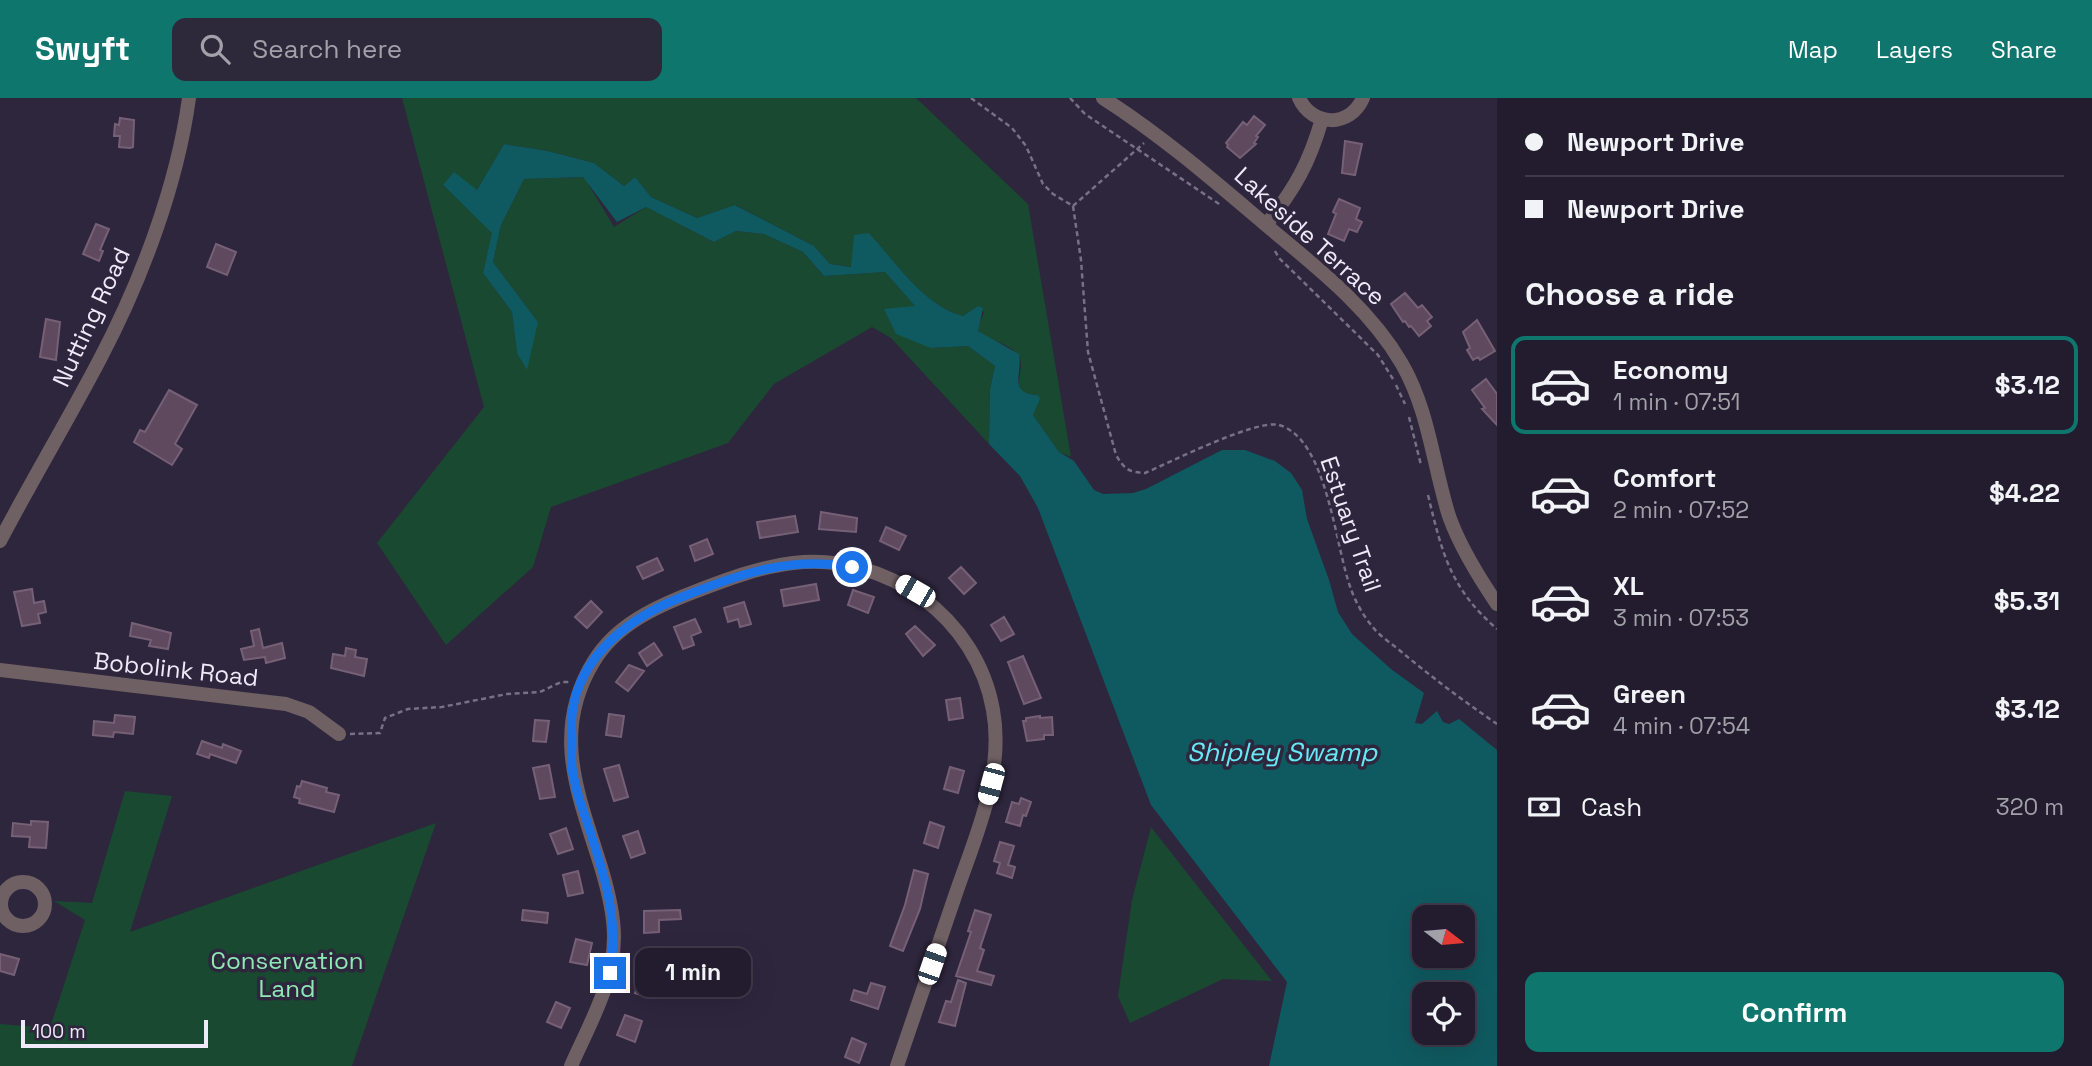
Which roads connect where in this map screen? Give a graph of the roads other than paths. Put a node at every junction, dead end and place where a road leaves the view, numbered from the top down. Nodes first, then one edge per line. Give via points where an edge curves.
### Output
1 (189, 98) edge
2 (1103, 98) edge
3 (1299, 98) edge
4 (1363, 98) edge
5 (1322, 119) junction
6 (1266, 225) junction
7 (0, 541) edge
8 (1497, 604) edge
9 (0, 670) edge
10 (339, 734) road end
11 (571, 1066) edge
12 (897, 1066) edge

1 - 7 street, Nutting Road via 180,146 143,264 101,358
2 - 6 street, Lakeside Terrace via 1175,147
3 - 5 street via 1309,113
4 - 5 street via 1344,118
5 - 6 street via 1308,164
6 - 8 street, Lakeside Terrace via 1367,315 1403,365 1431,439 1449,515 1462,547
9 - 10 street, Bobolink Road via 286,704 309,712
11 - 12 street via 610,973 614,936 612,909 572,767 572,713 582,683 608,641 645,614 708,586 794,563 835,564 886,577 915,591 952,623 968,644 989,688 995,761 984,810

